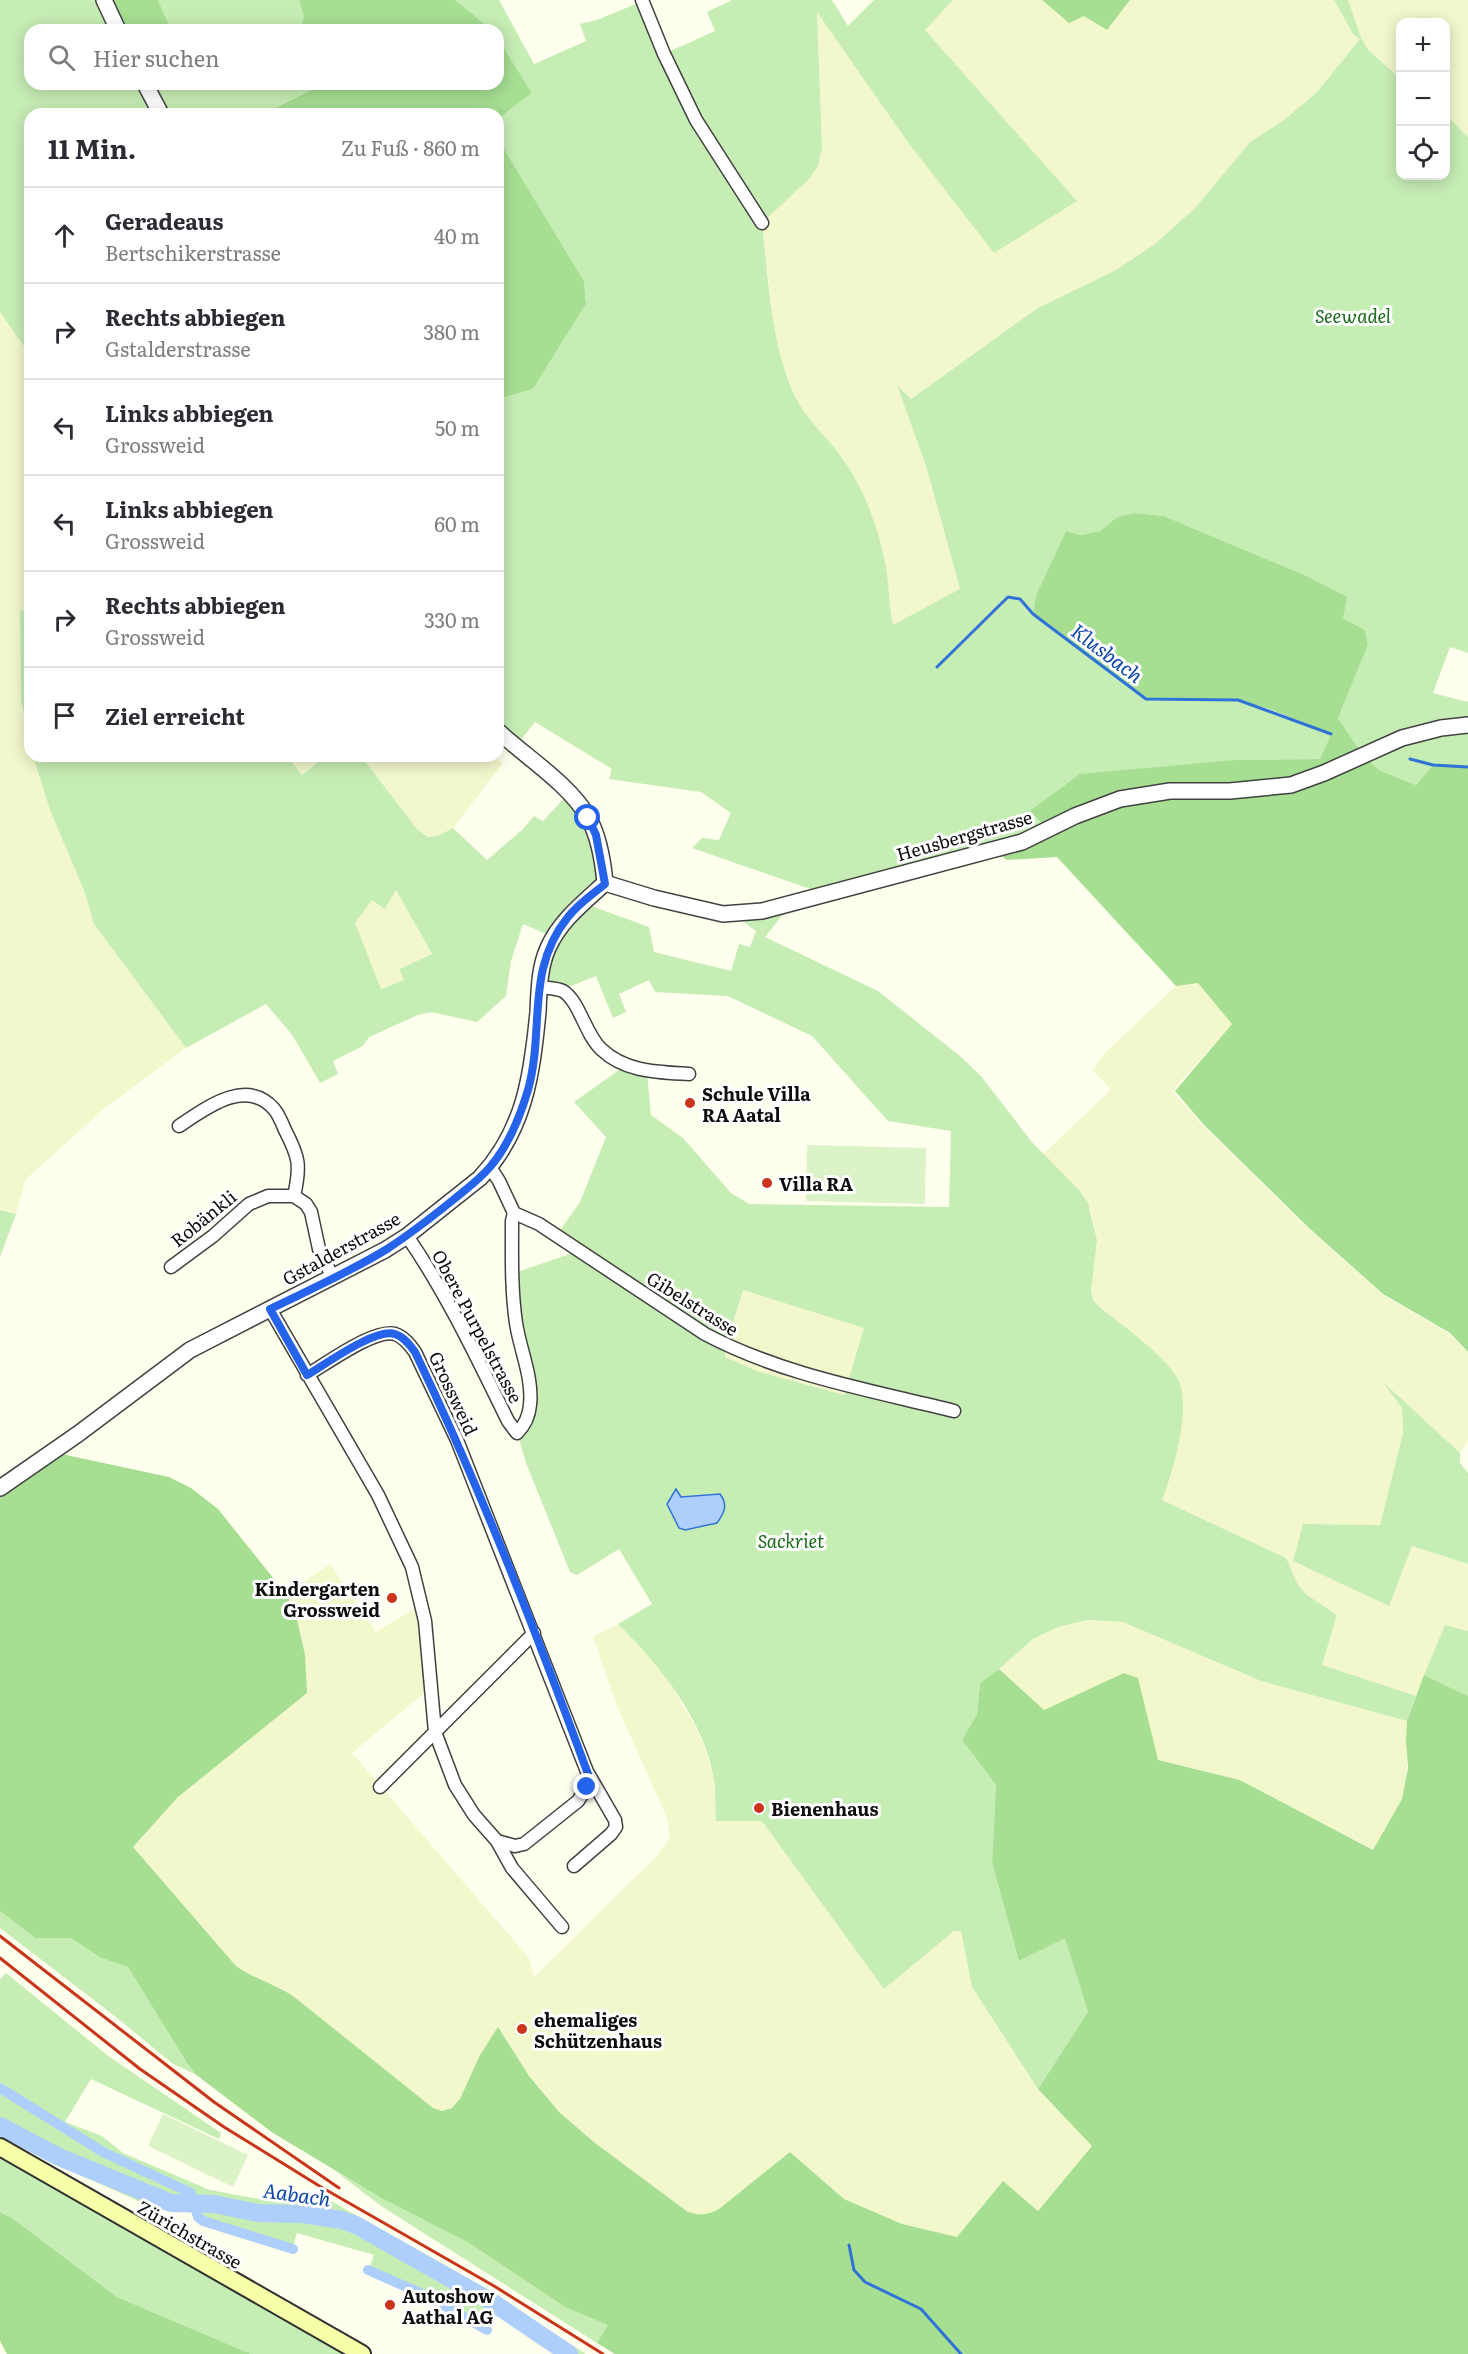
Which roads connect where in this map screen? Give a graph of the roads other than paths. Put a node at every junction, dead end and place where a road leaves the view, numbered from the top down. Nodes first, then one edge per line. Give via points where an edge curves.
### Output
1 (104, 0) edge
2 (642, 0) edge
3 (115, 24) edge
4 (148, 90) edge
5 (158, 108) edge
6 (762, 223) dead end
7 (1468, 725) edge
8 (504, 736) edge
9 (605, 884) junction
10 (540, 987) junction
11 (689, 1074) dead end
12 (179, 1126) dead end
13 (490, 1167) junction
14 (294, 1196) junction
15 (514, 1213) junction
16 (407, 1236) junction
17 (171, 1267) dead end
18 (333, 1278) junction
19 (270, 1309) junction
20 (307, 1375) junction
21 (954, 1411) dead end
22 (0, 1488) edge
23 (534, 1633) junction
24 (435, 1732) junction
25 (588, 1774) junction
26 (380, 1787) dead end
27 (496, 1841) junction
28 (574, 1866) dead end
29 (562, 1927) dead end
30 (0, 2147) edge
31 (362, 2354) edge

1 - 3 street
2 - 6 street via 696,120
4 - 5 street
7 - 9 street, Heusbergstrasse via 1402,738 1291,785 1230,791 1170,790 1120,799 1022,842 762,911 712,912
8 - 9 street via 580,806 596,835
9 - 10 street, Gstalderstrasse via 569,915 554,937 544,958
10 - 11 street via 561,990 571,999 601,1050 626,1065 646,1072
10 - 13 street, Gstalderstrasse via 527,1091 508,1138
12 - 14 street via 214,1102 231,1096 262,1099 275,1110 298,1155
13 - 15 street
13 - 16 street, Gstalderstrasse
14 - 17 street, Robänkli via 268,1196 249,1204
14 - 18 street via 311,1212 319,1249
15 - 16 street, Obere Purpelstrasse via 516,1324 531,1397 527,1421 517,1433
15 - 21 street, Gibelstrasse via 539,1224 728,1347 781,1368
16 - 18 street, Gstalderstrasse
18 - 19 street, Gstalderstrasse
19 - 20 street
19 - 22 street, Gstalderstrasse via 182,1355
20 - 23 street, Grossweid via 383,1333 406,1340 458,1440
20 - 24 street via 378,1495 412,1567 423,1612
23 - 24 street
23 - 25 street, Grossweid
24 - 26 street
24 - 27 street via 459,1793
25 - 27 street via 584,1794 532,1839 515,1846
25 - 28 street, Grossweid via 616,1827
27 - 29 street via 512,1868
30 - 31 main road, Zürichstrasse

